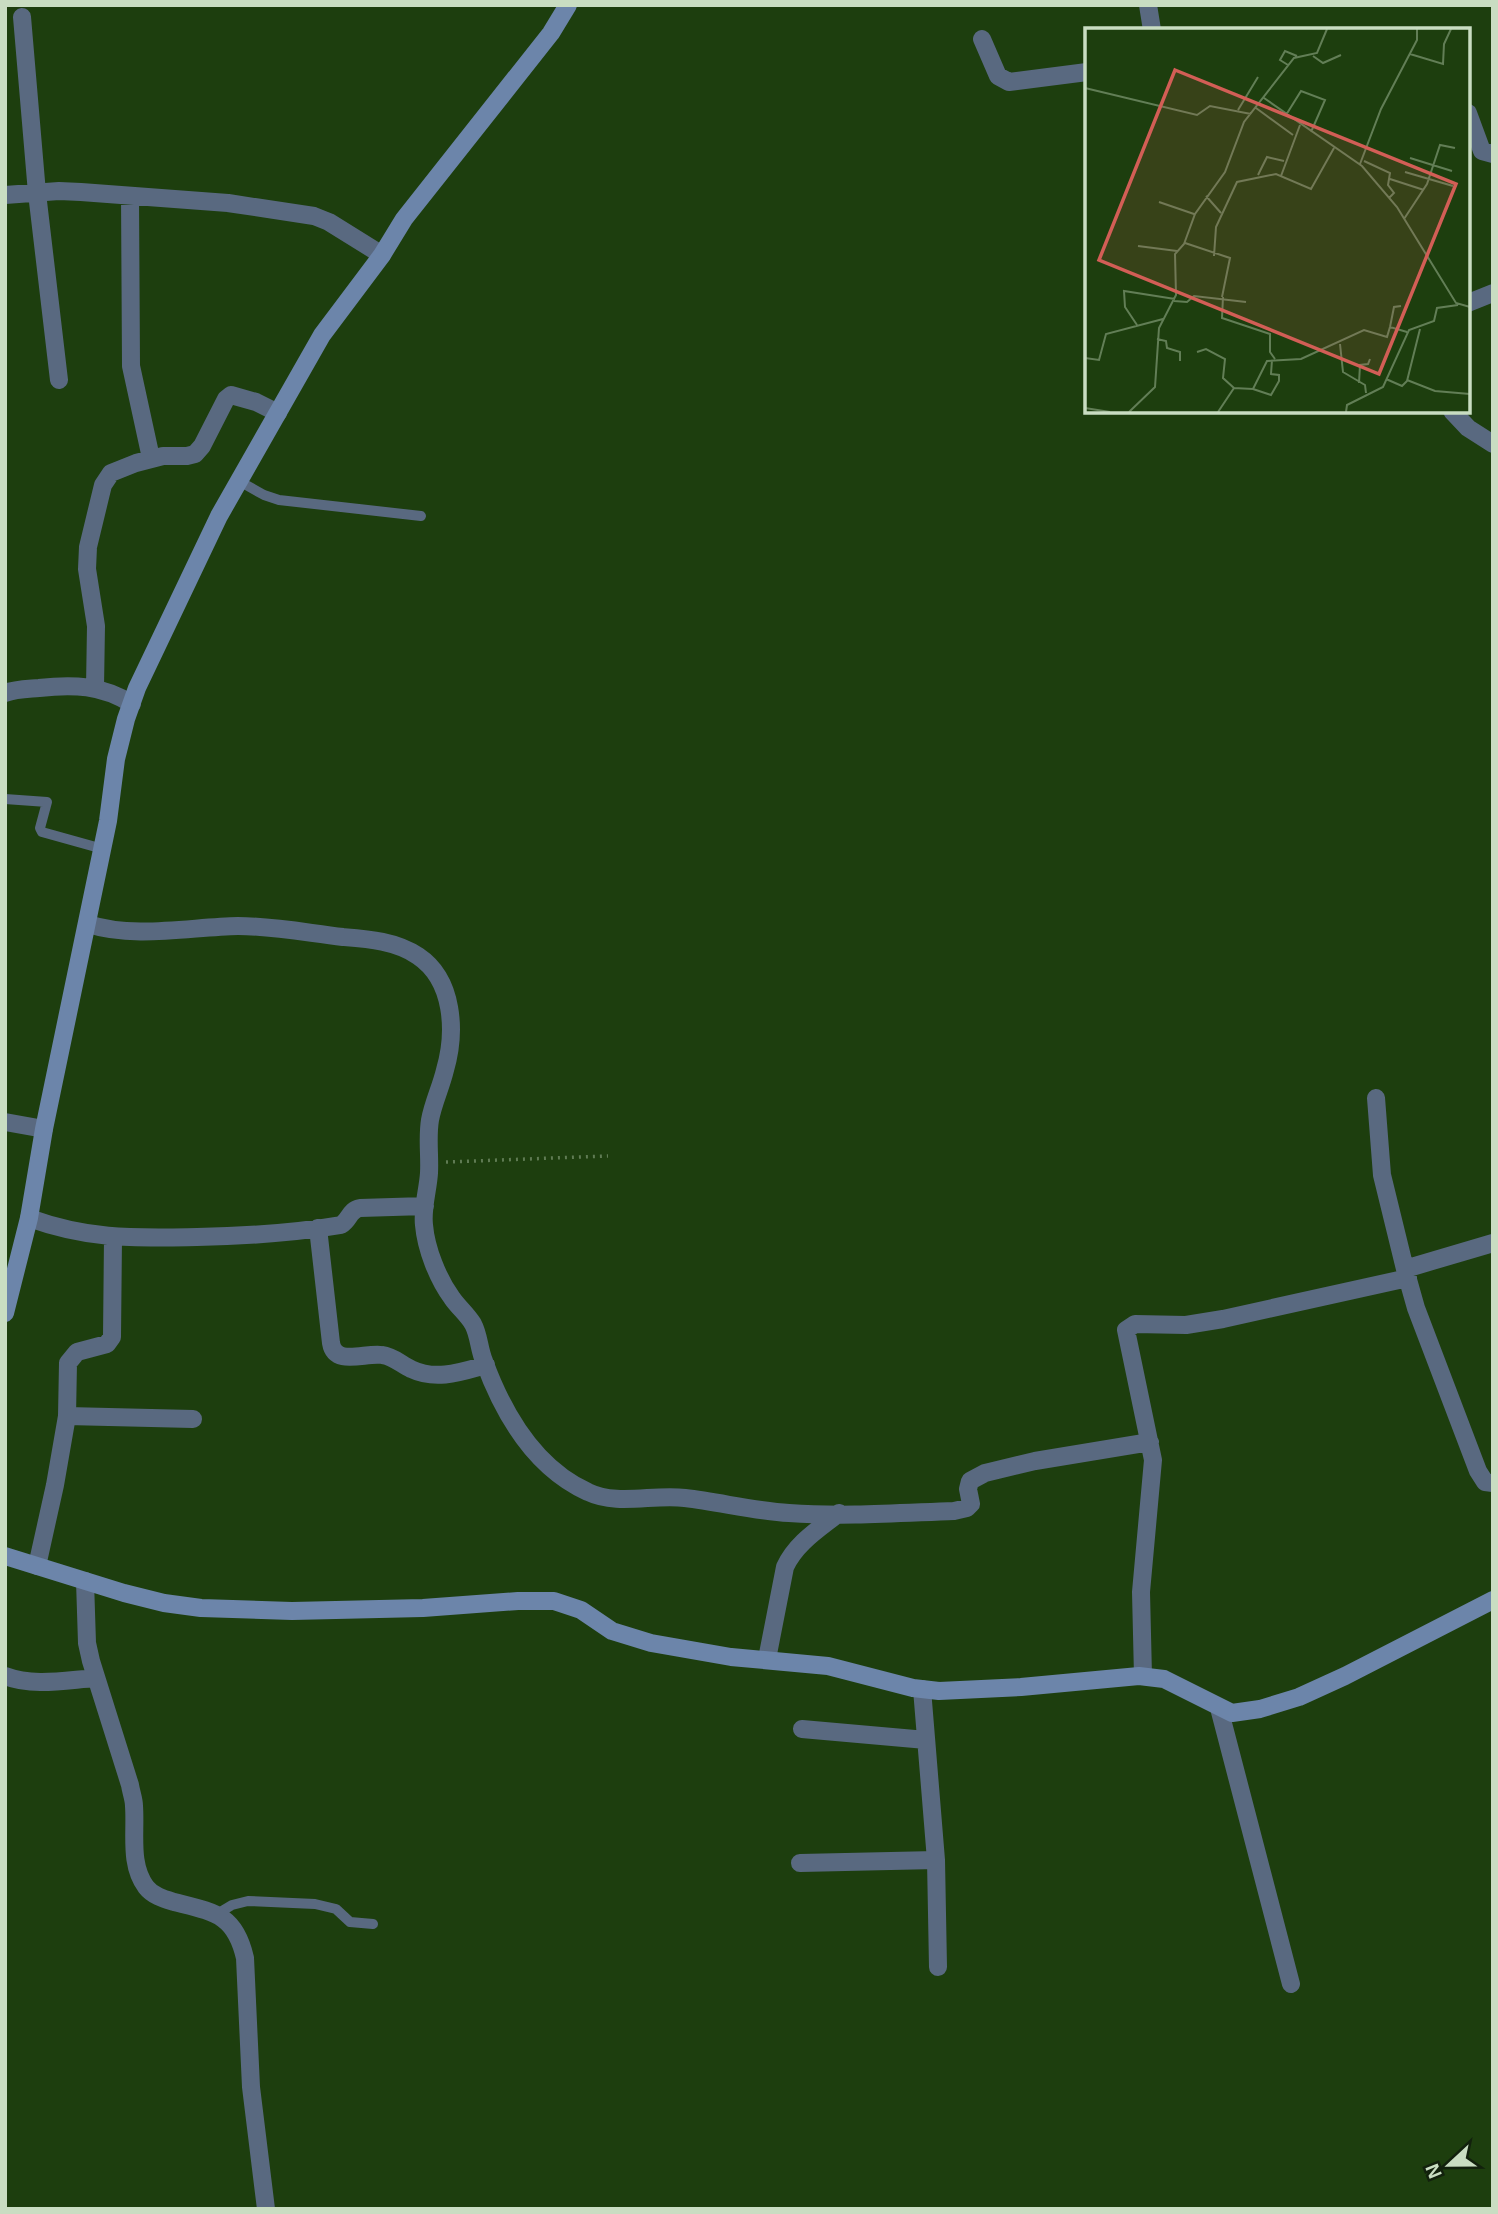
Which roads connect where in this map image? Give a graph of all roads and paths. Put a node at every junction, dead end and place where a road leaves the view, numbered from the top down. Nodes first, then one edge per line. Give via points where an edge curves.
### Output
1 (568, 5) edge
2 (1148, 5) edge
3 (22, 18) dead end
4 (1152, 28) edge
5 (982, 39) dead end
6 (1085, 72) edge
7 (1470, 118) edge
8 (1493, 154) edge
9 (37, 193) junction
10 (5, 195) edge
11 (130, 196) junction
12 (382, 255) junction
13 (1493, 293) edge
14 (1470, 302) edge
15 (59, 380) dead end
16 (278, 413) junction
17 (1454, 413) edge
18 (1493, 444) edge
19 (151, 458) junction
20 (239, 481) junction
21 (421, 516) dead end
22 (103, 690) junction
23 (5, 693) edge
24 (132, 704) junction
25 (5, 799) edge
26 (94, 847) junction
27 (88, 924) junction
28 (1376, 1098) dead end
29 (5, 1122) edge
30 (44, 1129) junction
31 (608, 1156) dead end
32 (429, 1162) junction
33 (425, 1206) junction
34 (29, 1218) junction
35 (318, 1228) junction
36 (113, 1238) junction
37 (1493, 1243) edge
38 (1406, 1274) junction
39 (5, 1313) edge
40 (486, 1366) junction
41 (66, 1416) junction
42 (194, 1419) dead end
43 (1150, 1442) junction
44 (1493, 1483) edge
45 (839, 1513) junction
46 (5, 1556) edge
47 (37, 1566) junction
48 (85, 1581) junction
49 (1493, 1600) edge
50 (767, 1658) junction
51 (5, 1676) edge
52 (1143, 1676) junction
53 (96, 1678) junction
54 (922, 1689) junction
55 (1219, 1709) junction
56 (802, 1729) dead end
57 (926, 1740) junction
58 (936, 1860) junction
59 (800, 1863) dead end
60 (217, 1914) junction
61 (373, 1924) dead end
62 (938, 1967) dead end
63 (1292, 1984) dead end
64 (266, 2209) edge

1 - 12 street via 404,219
2 - 4 street
3 - 9 street
5 - 6 street via 998,76 1009,82
7 - 8 street via 1482,151
9 - 10 street
9 - 11 street
9 - 15 street
11 - 12 street via 314,216
11 - 19 street via 131,366
12 - 16 street via 322,335
13 - 14 street
16 - 19 street via 234,394 226,399 199,451 191,456
16 - 20 street
17 - 18 street
19 - 22 street via 111,473 96,506 87,569
20 - 21 lane via 279,500
20 - 24 street
22 - 23 street via 57,686
22 - 24 street
24 - 26 street
25 - 26 lane via 47,802 42,832
26 - 27 street
27 - 30 street
27 - 32 street via 118,932 242,926 275,929 385,942 418,956 443,984 451,1036 430,1117
28 - 38 street via 1382,1175
29 - 30 street
30 - 34 street
31 - 32 path
32 - 33 street
33 - 35 street via 360,1208 341,1225
33 - 40 street via 424,1228 436,1266 450,1297 475,1327
34 - 36 street
34 - 39 street
35 - 36 street via 244,1236
35 - 40 street via 332,1351 345,1357 381,1354 419,1372 439,1375
36 - 41 street via 111,1337 107,1345 77,1352 68,1363
37 - 38 street
38 - 43 street via 1367,1289 1223,1320 1131,1324 1126,1334
38 - 44 street via 1478,1471 1485,1482
40 - 45 street via 507,1412 531,1448 588,1492 620,1499 683,1498 792,1514
41 - 42 street
41 - 47 street
43 - 45 street via 985,1473 970,1481 971,1504 962,1510
43 - 52 street via 1153,1472 1141,1603
45 - 50 street via 789,1557
46 - 47 street
47 - 48 street
48 - 50 street via 164,1603 201,1608 292,1611 554,1601 581,1610 628,1637 691,1651
48 - 53 street via 87,1643
49 - 55 street via 1299,1697 1244,1712
50 - 54 street via 828,1666
51 - 53 street via 20,1682
52 - 54 street via 1021,1687
52 - 55 street via 1164,1679
53 - 60 street via 130,1785 135,1857 145,1885 163,1899
54 - 57 street
55 - 63 street
56 - 57 street
57 - 58 street
58 - 59 street
58 - 62 street
60 - 61 lane via 248,1900 331,1906 350,1922
60 - 64 street via 237,1931 245,1958 251,2087

